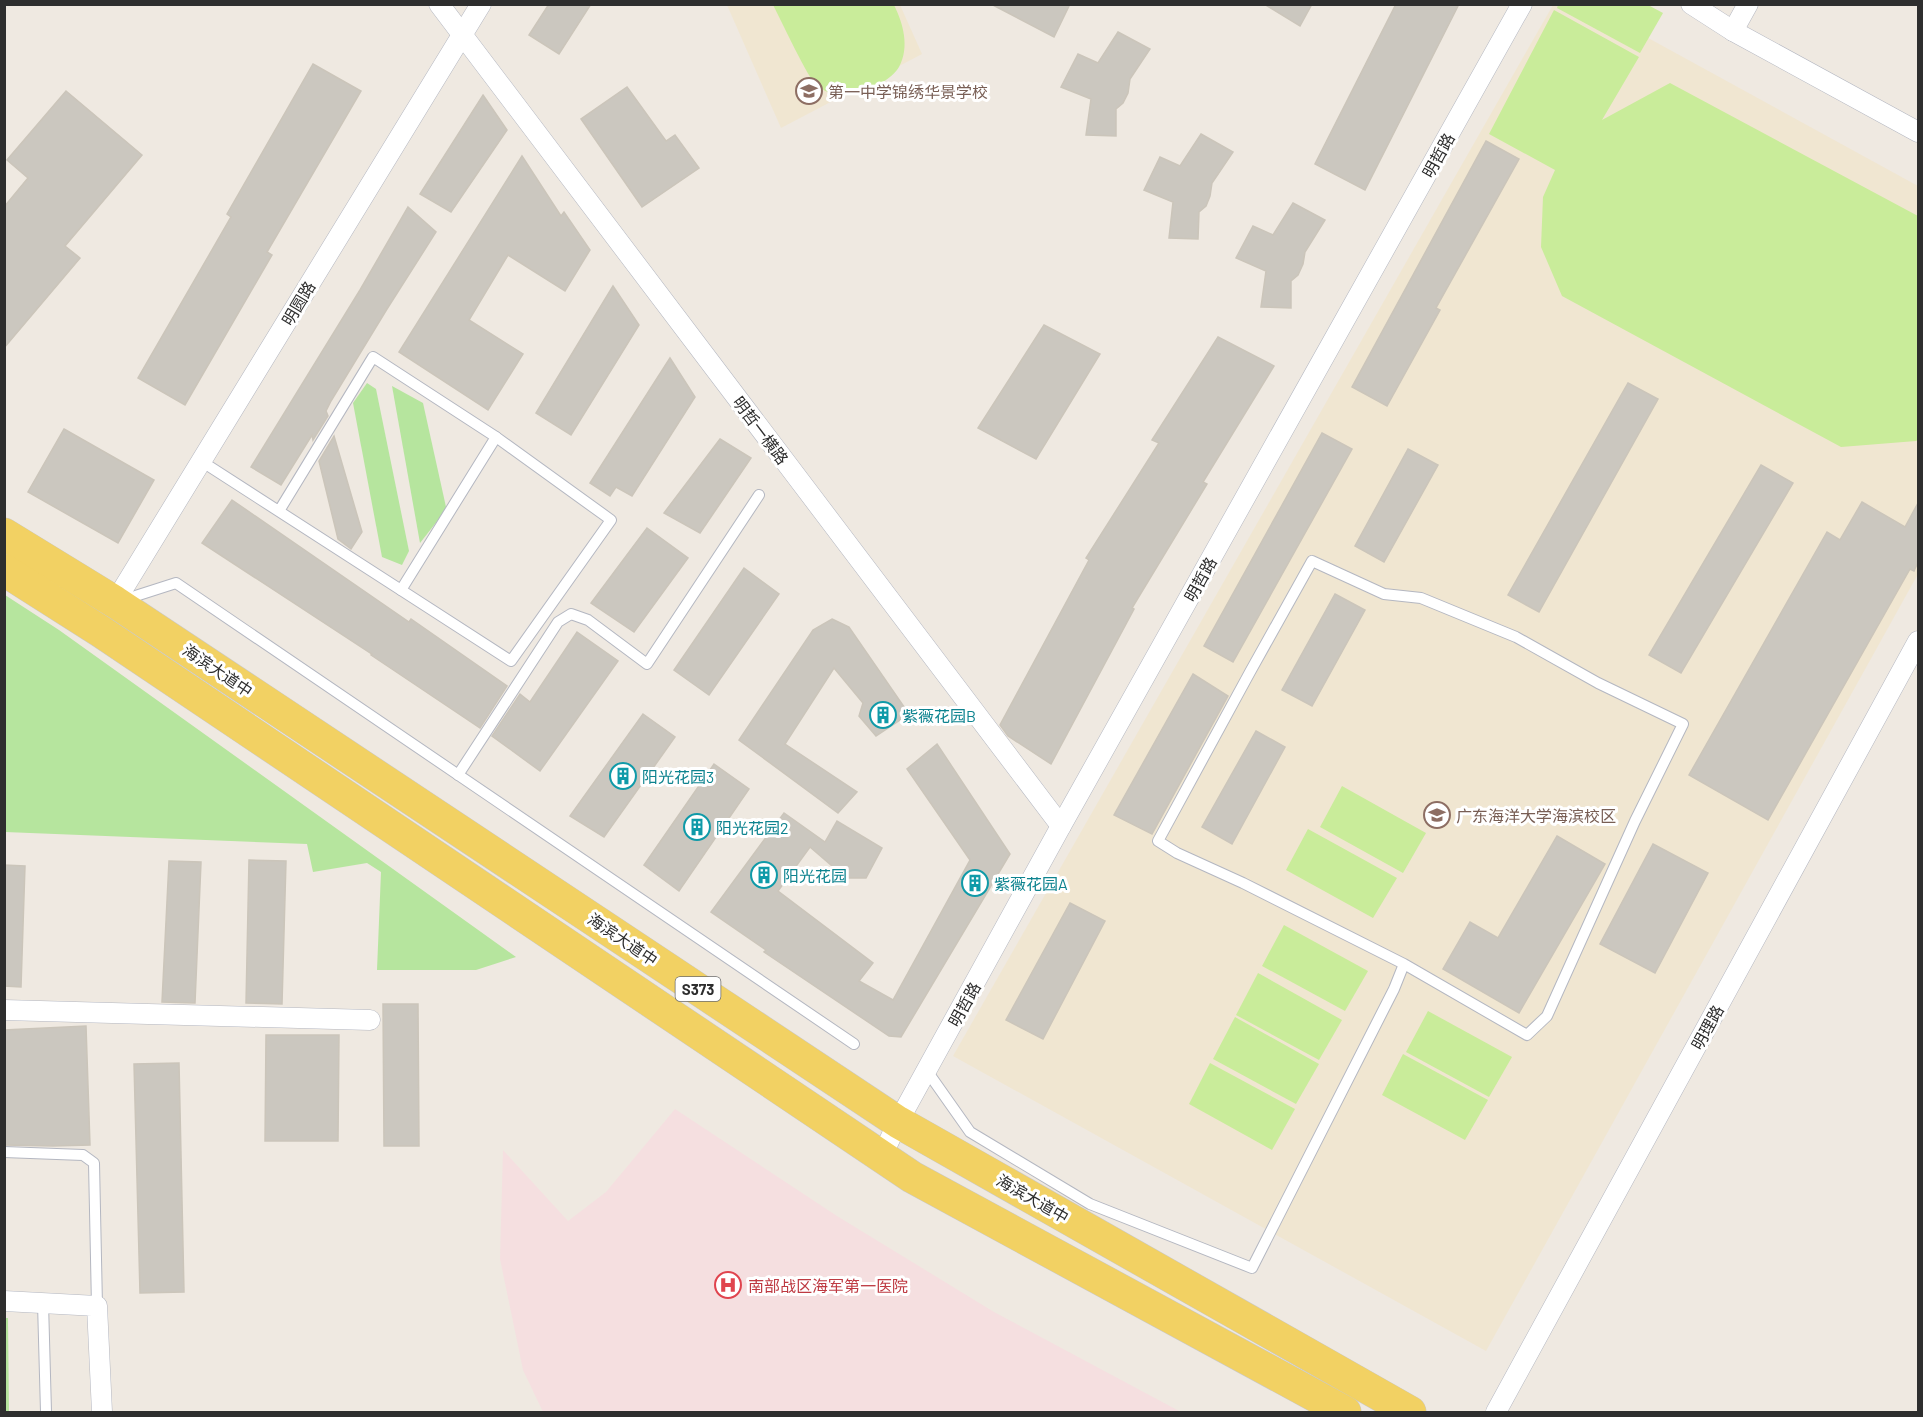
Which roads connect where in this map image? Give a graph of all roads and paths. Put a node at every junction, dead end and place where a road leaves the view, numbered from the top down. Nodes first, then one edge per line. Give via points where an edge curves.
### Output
1 (439, 4) edge
2 (481, 4) edge
3 (1522, 4) edge
4 (1691, 4) edge
5 (1748, 4) edge
6 (1733, 31) junction
7 (461, 35) junction
8 (1918, 132) edge
9 (496, 436) junction
10 (201, 461) junction
11 (759, 495) dead end
12 (279, 512) junction
13 (6, 535) edge
14 (4, 570) edge
15 (401, 590) junction
16 (116, 602) junction
17 (1918, 641) edge
18 (458, 775) junction
19 (1061, 826) junction
20 (1404, 964) junction
21 (4, 1010) edge
22 (370, 1020) dead end
23 (854, 1044) dead end
24 (927, 1071) junction
25 (898, 1122) junction
26 (4, 1152) edge
27 (882, 1156) junction
28 (4, 1301) edge
29 (43, 1303) junction
30 (97, 1306) junction
31 (46, 1413) edge
32 (102, 1413) edge
33 (1346, 1413) edge
34 (1410, 1413) edge
35 (1496, 1413) edge

1 - 7 street, 明哲一横路
2 - 7 street, 明圆路
3 - 19 street, 明哲路
4 - 6 street
5 - 6 street
6 - 8 street
7 - 10 street, 明圆路
7 - 19 street, 明哲一横路
9 - 12 lane via 373,357
9 - 15 lane
9 - 15 lane via 611,520 511,661
10 - 12 lane
10 - 16 street, 明圆路
11 - 18 lane via 647,664 588,620 571,614 558,622
12 - 15 lane
13 - 16 main road, 海滨大道中 / S373
14 - 27 main road, 海滨大道中 / S373
16 - 18 lane via 176,583
16 - 25 main road, 海滨大道中 / S373
17 - 35 street, 明理路
18 - 23 lane
19 - 24 street, 明哲路
20 - 20 lane via 1158,842 1312,561 1384,594 1420,598 1516,637 1683,724 1547,1016 1527,1035
20 - 24 lane via 1252,1268 1090,1204 970,1132
21 - 22 street
24 - 25 street, 明哲路
25 - 27 street, 明哲路
25 - 34 main road, 海滨大道中 / S373
26 - 30 lane via 83,1155 94,1163
27 - 33 main road, 海滨大道中 / S373 via 912,1177
28 - 29 street
29 - 30 street
29 - 31 lane
30 - 32 street

